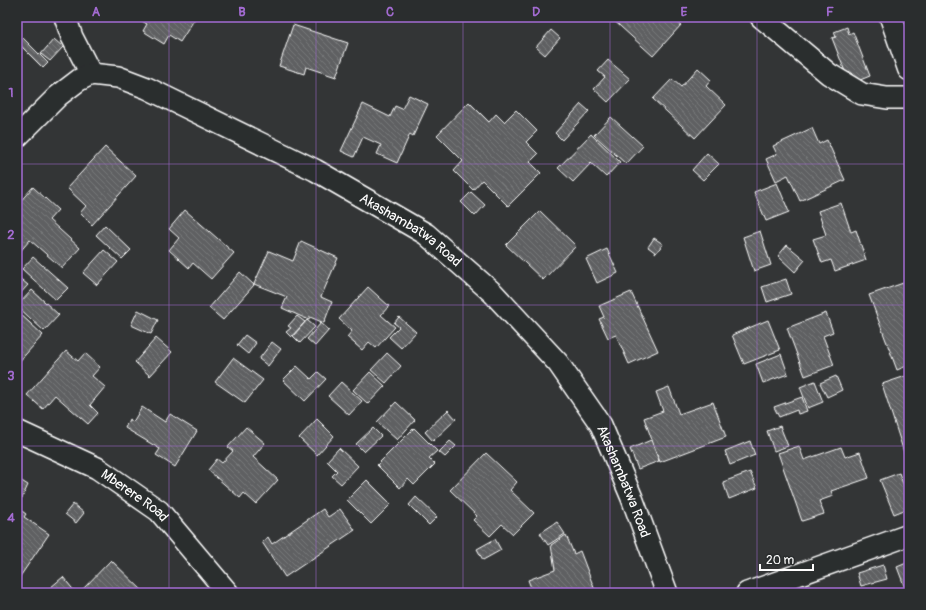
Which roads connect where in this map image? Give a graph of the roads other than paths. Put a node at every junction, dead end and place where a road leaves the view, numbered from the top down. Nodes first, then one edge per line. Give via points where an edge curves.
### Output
1 (65, 17) edge
2 (761, 17) edge
3 (891, 17) edge
4 (909, 69) edge
5 (91, 74) junction
6 (909, 98) edge
7 (17, 136) edge
8 (17, 431) edge
9 (909, 535) edge
10 (228, 593) edge
11 (667, 593) edge
12 (747, 593) edge

1 - 5 street
2 - 6 street via 829,74 862,94
3 - 4 main road
5 - 7 street via 78,80 58,96
5 - 11 street, Akashambatwa Road via 118,76 147,88 315,170 426,234 493,294 558,363 601,425 632,498
8 - 10 street, Mberere Road via 97,468 159,511
9 - 12 street

